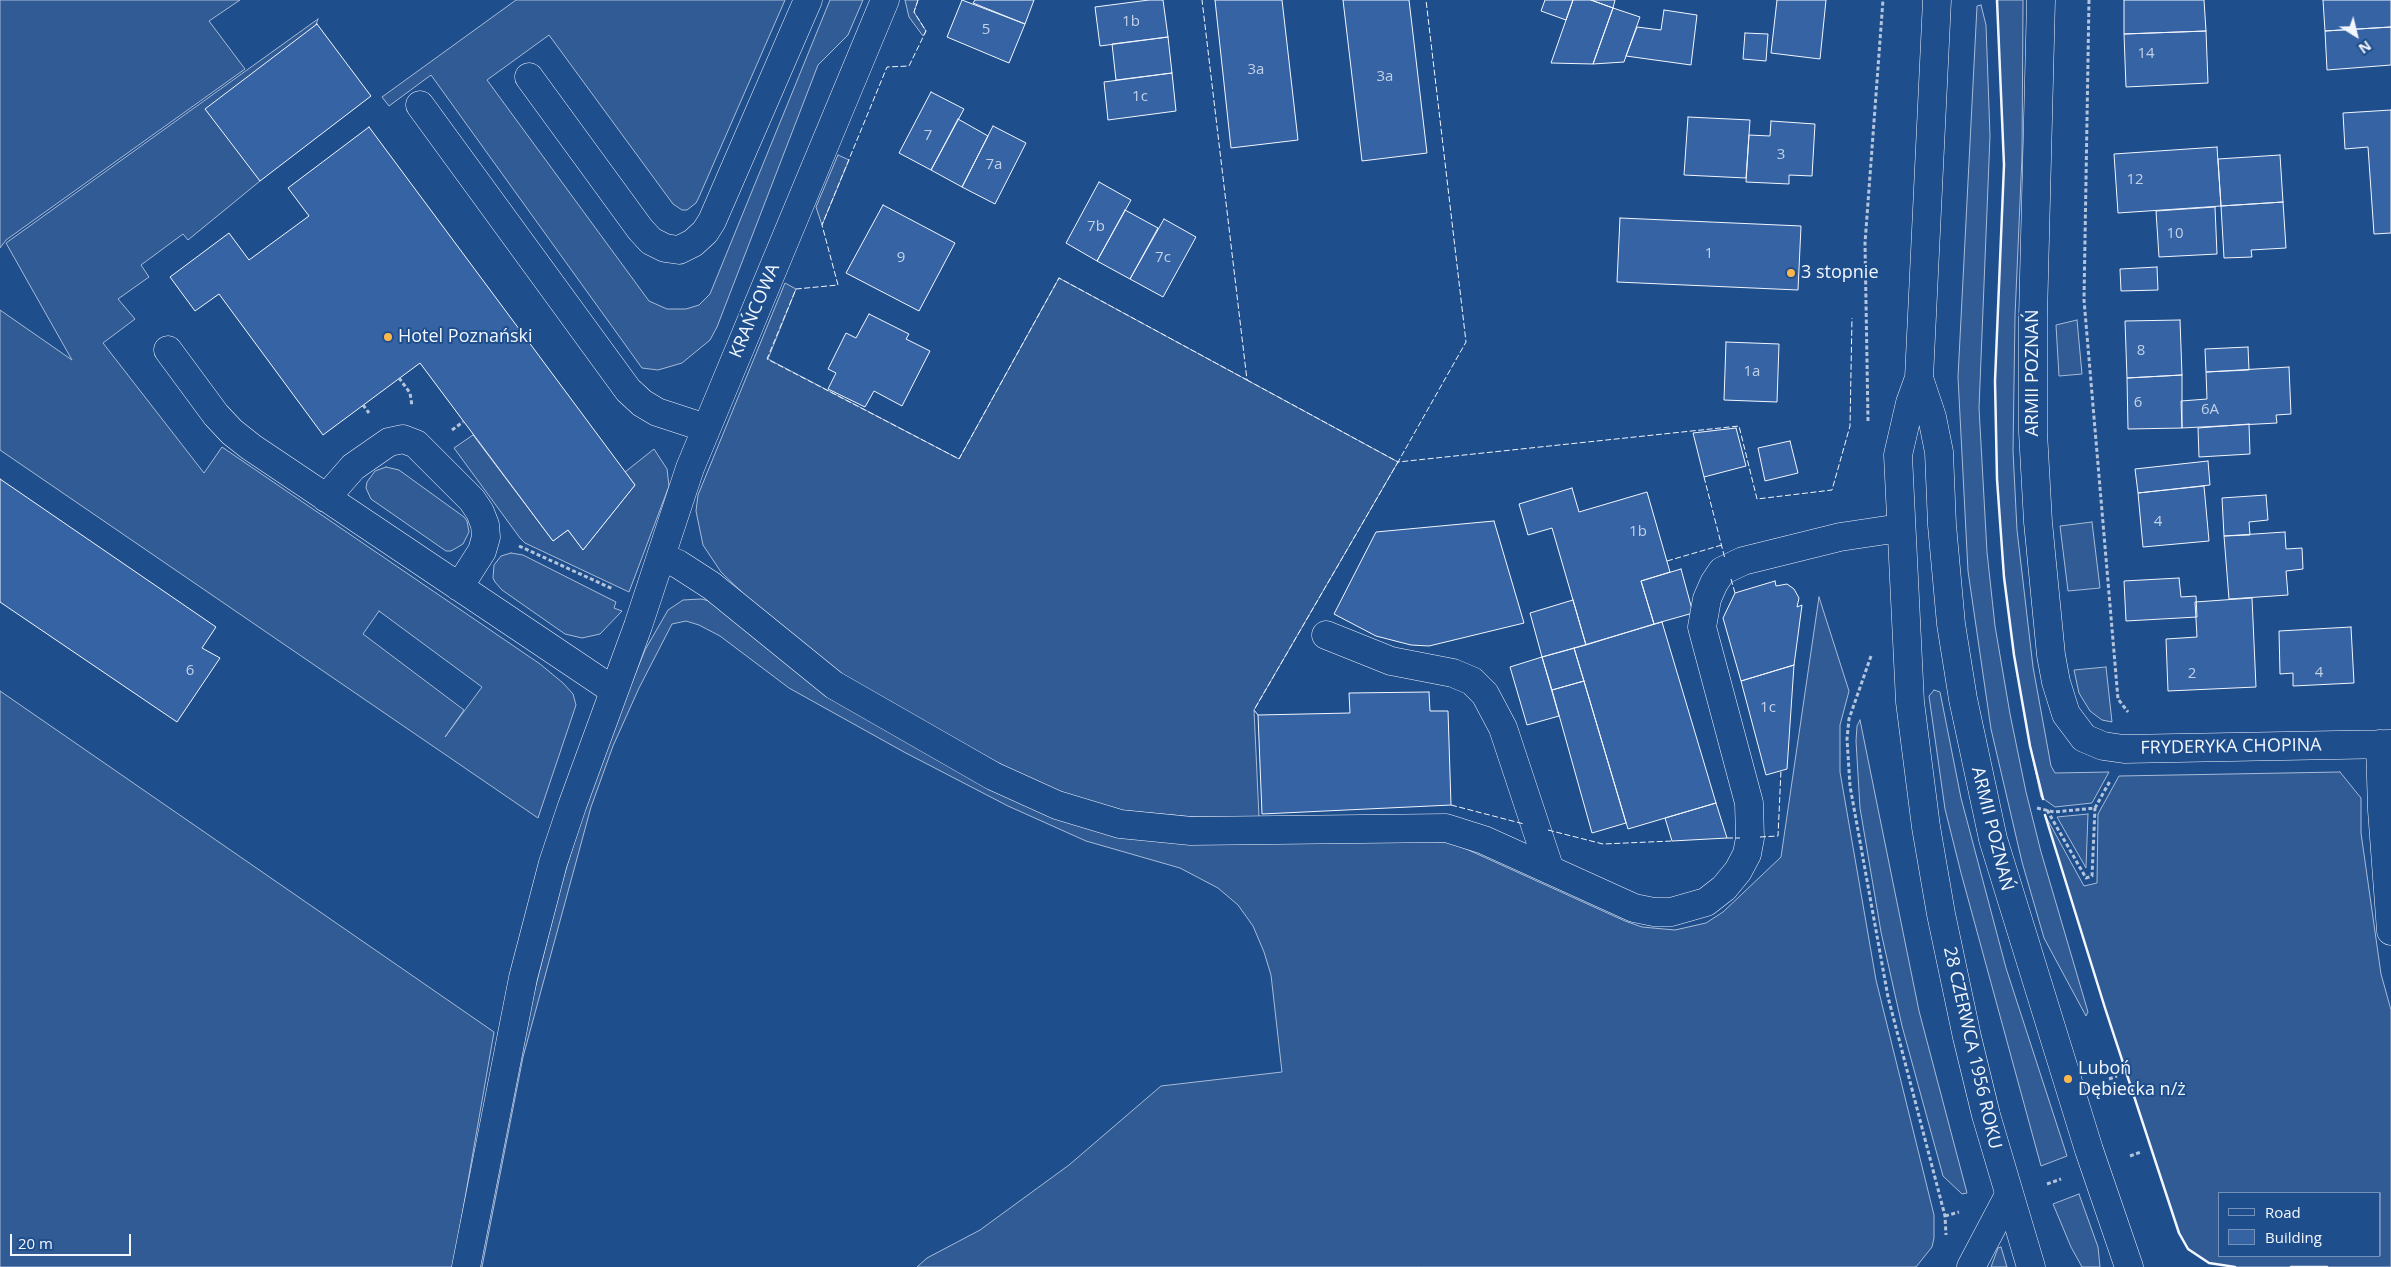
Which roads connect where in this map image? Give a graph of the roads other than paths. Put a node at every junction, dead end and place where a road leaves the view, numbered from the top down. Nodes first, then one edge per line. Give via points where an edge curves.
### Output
1 (808, 0) edge
2 (886, 0) edge
3 (1937, 0) edge
4 (2041, 0) edge
5 (528, 77) dead end
6 (420, 105) dead end
7 (168, 350) dead end
8 (1919, 378) junction
9 (706, 428) junction
10 (326, 498) junction
11 (1900, 528) junction
12 (661, 556) junction
13 (459, 587) junction
14 (1326, 635) dead end
15 (614, 690) junction
16 (2084, 738) joint
17 (2386, 744) edge
18 (1926, 827) joint
19 (1550, 870) junction
20 (2391, 931) edge
21 (2009, 1196) junction
22 (466, 1267) edge
23 (1971, 1267) edge
24 (2031, 1267) edge
25 (2128, 1267) edge

1 - 5 main road via 712,221 693,243 679,250 651,241 640,229
2 - 9 main road, KRAŃCOWA
3 - 8 main road, ARMII POZNAŃ
4 - 16 main road, ARMII POZNAŃ via 2032,374 2035,476 2056,682 2066,714
6 - 9 main road via 628,390 657,412
7 - 10 main road via 232,432
8 - 11 main road, ARMII POZNAŃ via 1898,454
8 - 25 main road, ARMII POZNAŃ via 1932,417 1938,452 1952,624 1963,699 1990,830
9 - 12 main road, KRAŃCOWA
10 - 13 main road
10 - 13 main road via 353,467 388,442 403,439 416,444 472,500 485,525 482,551
11 - 18 main road, ARMII POZNAŃ via 1910,702
11 - 19 main road via 1840,537 1742,561 1722,571 1706,599 1702,627 1751,820 1747,854 1724,888 1706,902 1687,909 1654,912 1634,908
12 - 15 main road, KRAŃCOWA
12 - 19 main road via 712,586 814,671 842,690 993,776 1056,805 1120,824 1182,830 1446,828 1465,832
13 - 15 main road
14 - 19 main road via 1391,661 1453,673 1472,682 1485,694 1503,728
15 - 22 main road, KRAŃCOWA via 556,856 523,978
16 - 17 main road, FRYDERYKA CHOPINA via 2103,746 2124,749
17 - 20 main road, FRYDERYKA CHOPINA via 2382,810
18 - 21 main road, 28 CZERWCA 1956 ROKU via 1967,1037
21 - 23 main road
21 - 24 main road, 28 CZERWCA 1956 ROKU

